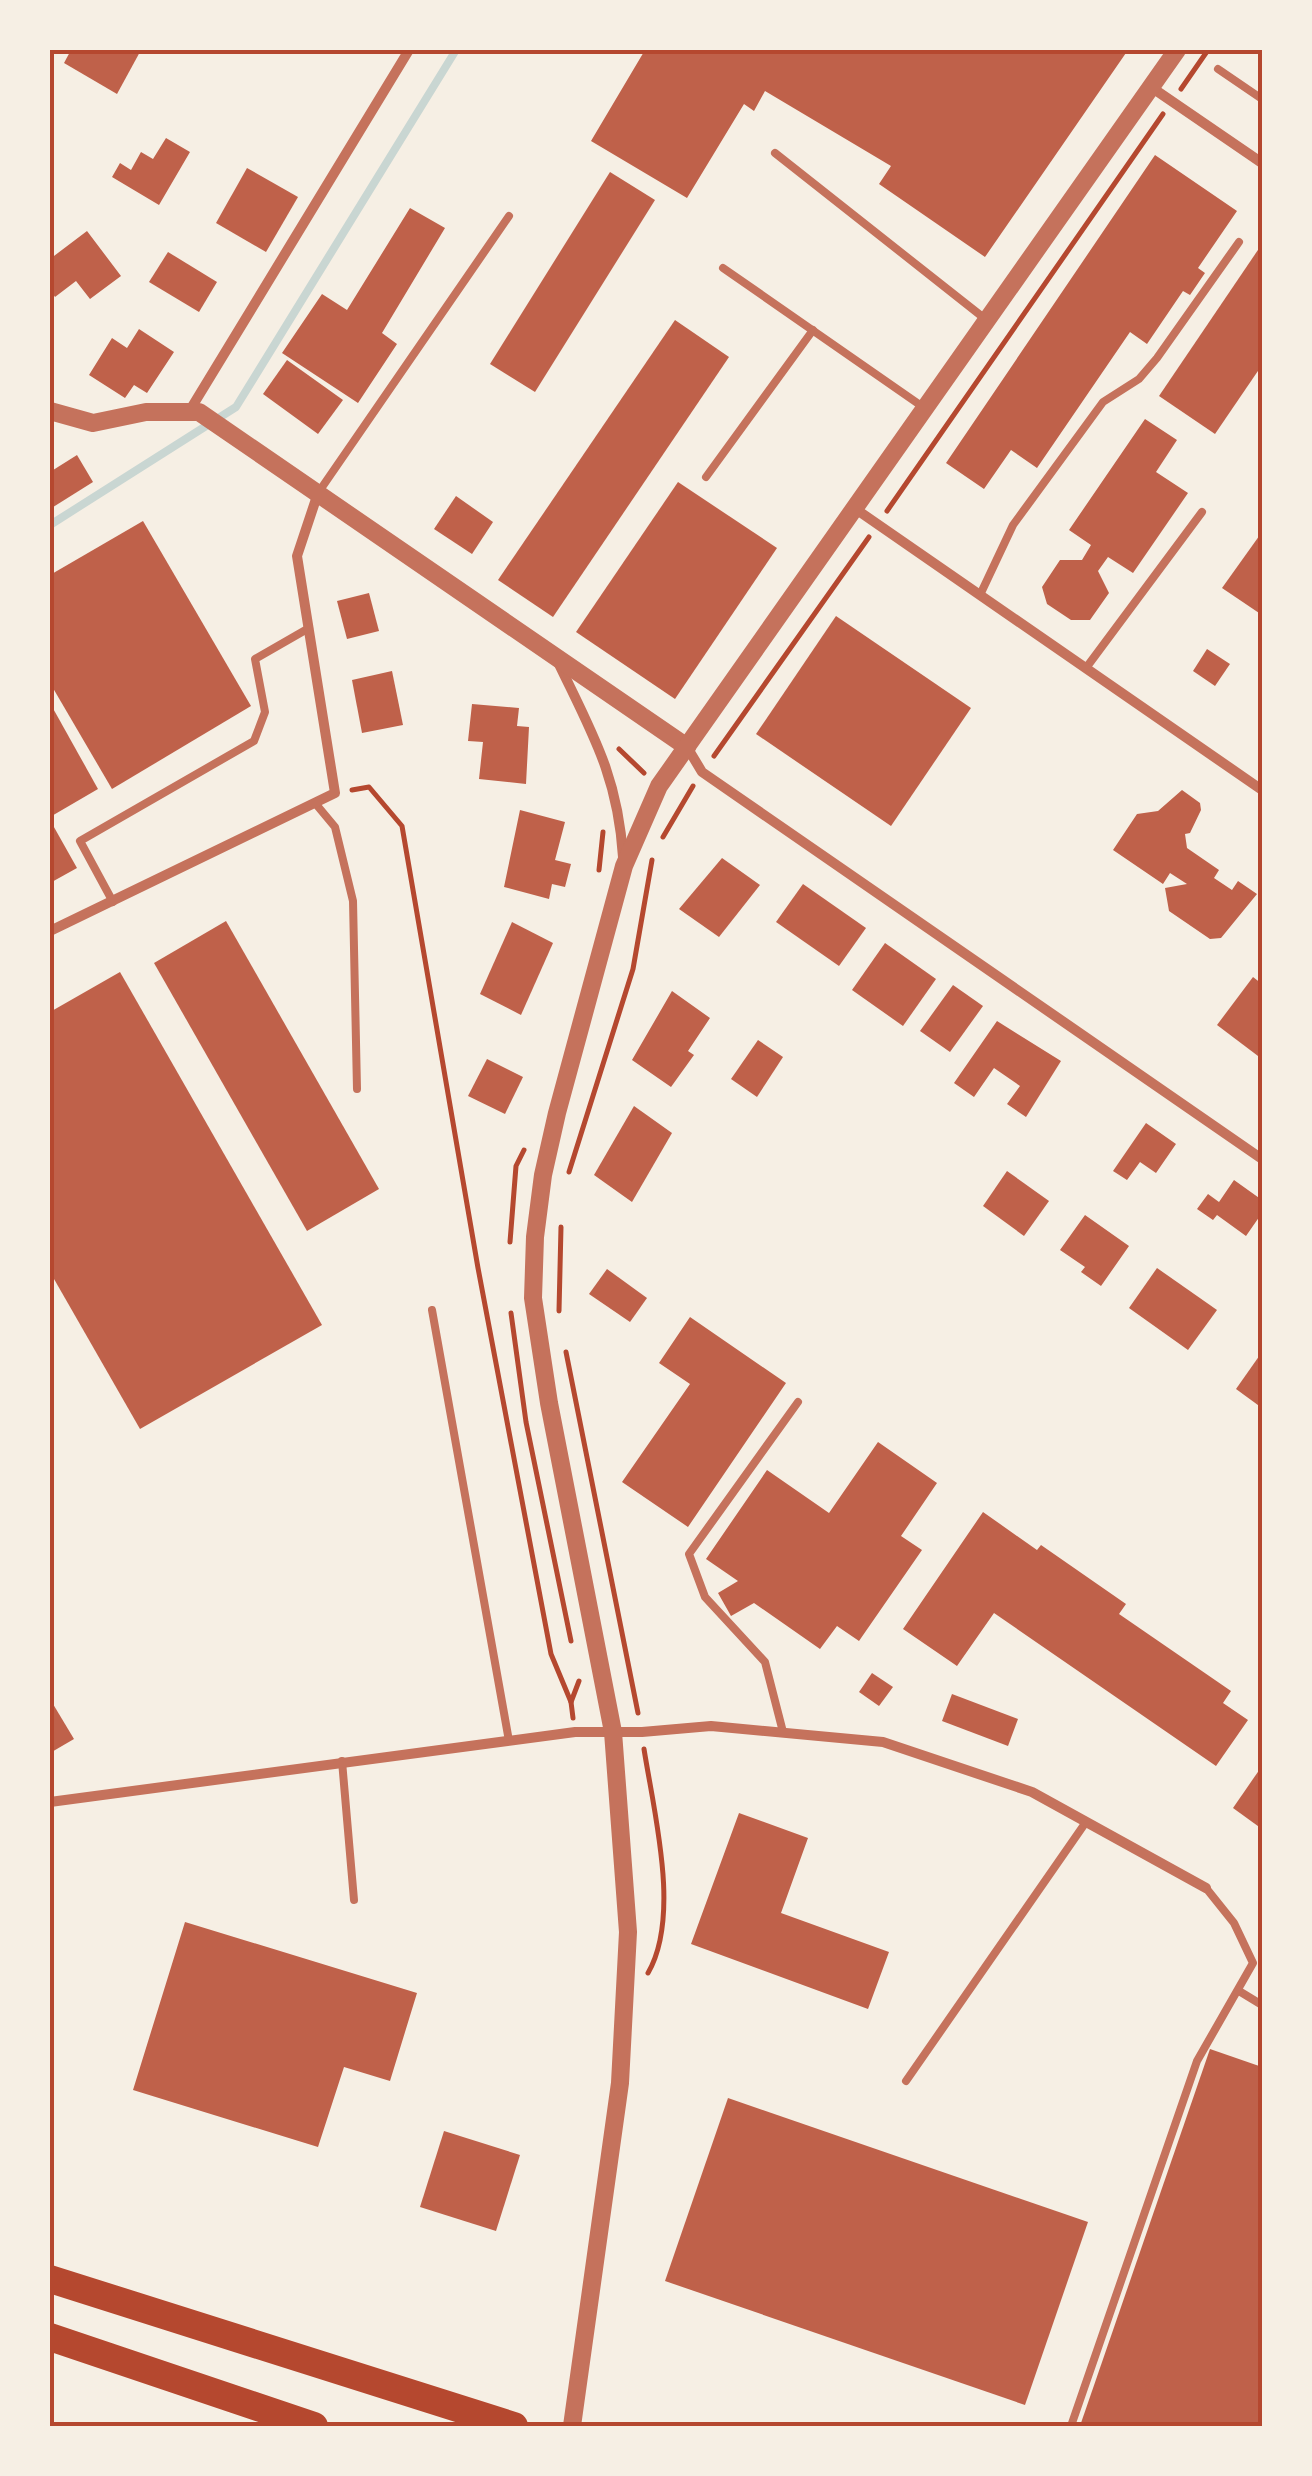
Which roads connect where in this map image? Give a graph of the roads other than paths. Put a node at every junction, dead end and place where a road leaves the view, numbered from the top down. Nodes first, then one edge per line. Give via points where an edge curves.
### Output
1 (409, 50) edge
2 (1177, 50) edge
3 (1218, 69) dead end
4 (1151, 87) junction
5 (1262, 100) edge
6 (775, 153) dead end
7 (1260, 158) edge
8 (509, 216) dead end
9 (1239, 242) dead end
10 (724, 268) dead end
11 (988, 321) junction
12 (813, 330) junction
13 (194, 410) junction
14 (926, 410) junction
15 (50, 411) edge
16 (706, 476) dead end
17 (318, 493) junction
18 (856, 510) junction
19 (1202, 512) dead end
20 (980, 595) junction
21 (309, 628) junction
22 (558, 661) junction
23 (1086, 668) junction
24 (687, 747) junction
25 (1262, 790) edge
26 (315, 803) junction
27 (624, 866) junction
28 (113, 902) junction
29 (50, 931) edge
30 (357, 1088) dead end
31 (1262, 1159) edge
32 (432, 1310) dead end
33 (798, 1402) dead end
34 (613, 1732) junction
35 (783, 1732) junction
36 (509, 1741) junction
37 (342, 1761) junction
38 (50, 1802) edge
39 (1086, 1822) junction
40 (1206, 1888) joint
41 (354, 1900) dead end
42 (1262, 1957) edge
43 (1252, 1963) junction
44 (1239, 1992) junction
45 (1262, 2005) edge
46 (906, 2081) dead end
47 (50, 2280) edge
48 (50, 2338) edge
49 (314, 2426) edge
50 (514, 2426) edge
51 (572, 2426) edge
52 (1071, 2426) edge

1 - 13 street
2 - 4 street
3 - 5 lane
4 - 7 street
4 - 11 street
6 - 11 lane
8 - 17 lane
9 - 20 lane via 1148,369 1102,402 1013,525
10 - 12 lane
11 - 14 street
12 - 14 lane
12 - 16 lane
13 - 15 street via 92,422
13 - 17 street
14 - 18 street
17 - 21 street via 297,556
17 - 22 street
18 - 20 street
18 - 24 street
19 - 23 lane
20 - 23 street
21 - 26 street via 334,793
21 - 28 lane via 254,660 265,712 254,740 80,841
22 - 24 street
22 - 27 street via 611,775
23 - 25 street
24 - 27 street via 659,786
24 - 31 street via 702,772
26 - 28 street
26 - 30 lane via 335,827 353,901
27 - 34 street via 543,1175 534,1298
28 - 29 street
32 - 36 lane
33 - 35 lane via 689,1554 704,1597 765,1662
34 - 35 street via 712,1726
34 - 36 street
34 - 51 street via 627,2011
35 - 39 street via 884,1742 1032,1792
36 - 37 street
37 - 38 street
37 - 41 lane
39 - 40 street
39 - 46 lane
40 - 43 lane via 1234,1924
42 - 43 lane
43 - 44 lane
44 - 45 lane
44 - 52 lane via 1197,2062
47 - 50 highway
48 - 49 highway

